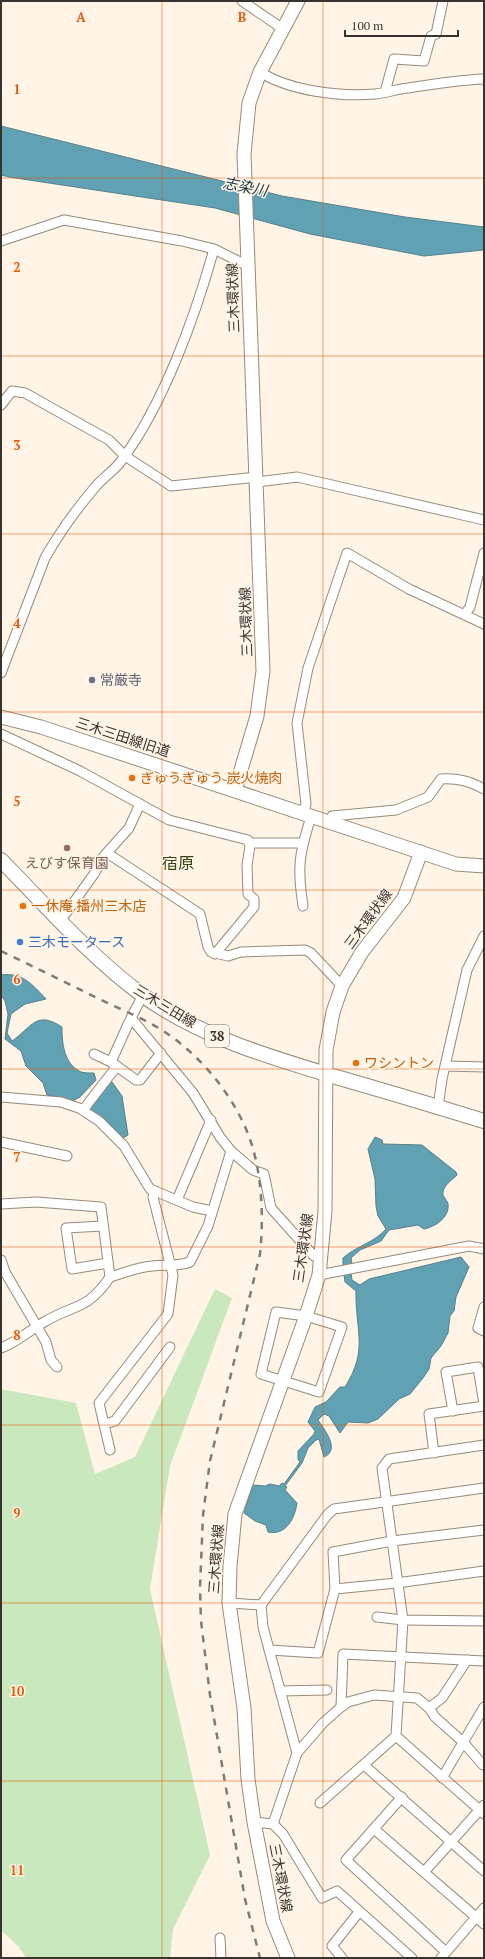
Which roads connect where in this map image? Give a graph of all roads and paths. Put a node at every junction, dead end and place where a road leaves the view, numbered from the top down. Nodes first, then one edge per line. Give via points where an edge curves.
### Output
1 (242, 1) edge
2 (298, 1) edge
3 (443, 1) edge
4 (283, 29) junction
5 (260, 72) junction
6 (484, 79) edge
7 (385, 92) junction
8 (1, 242) edge
9 (214, 249) junction
10 (248, 266) junction
11 (1, 405) edge
12 (125, 456) junction
13 (257, 480) junction
14 (484, 520) edge
15 (484, 553) edge
16 (465, 614) junction
17 (484, 624) edge
18 (1, 673) edge
19 (1, 717) edge
20 (1, 734) edge
21 (484, 789) edge
22 (235, 790) junction
23 (140, 804) junction
24 (307, 816) junction
25 (330, 822) junction
26 (249, 843) junction
27 (302, 843) junction
28 (421, 852) junction
29 (107, 853) junction
30 (1, 860) edge
31 (484, 866) edge
32 (303, 906) dead end
33 (61, 920) junction
34 (484, 936) edge
35 (215, 954) junction
36 (342, 986) junction
37 (143, 995) junction
38 (132, 1020) junction
39 (161, 1053) junction
40 (94, 1054) dead end
41 (114, 1064) junction
42 (446, 1066) junction
43 (484, 1067) edge
44 (326, 1074) junction
45 (1, 1097) edge
46 (438, 1107) junction
47 (83, 1110) junction
48 (211, 1120) junction
49 (484, 1121) edge
50 (1, 1142) edge
51 (231, 1151) junction
52 (67, 1156) dead end
53 (155, 1191) junction
54 (176, 1200) junction
55 (1, 1204) edge
56 (212, 1212) junction
57 (103, 1226) junction
58 (484, 1249) edge
59 (321, 1258) junction
60 (108, 1263) junction
61 (2, 1266) edge
62 (171, 1266) junction
63 (319, 1275) junction
64 (110, 1278) junction
65 (484, 1307) edge
66 (306, 1316) junction
67 (37, 1327) junction
68 (484, 1331) edge
69 (170, 1347) dead end
70 (1, 1348) edge
71 (57, 1368) dead end
72 (282, 1381) junction
73 (484, 1405) edge
74 (453, 1411) junction
75 (104, 1424) junction
76 (484, 1445) edge
77 (110, 1450) dead end
78 (434, 1453) junction
79 (484, 1488) edge
80 (387, 1501) junction
81 (484, 1530) edge
82 (392, 1541) junction
83 (484, 1571) edge
84 (397, 1583) junction
85 (335, 1589) junction
86 (229, 1604) junction
87 (261, 1605) junction
88 (377, 1618) dead end
89 (403, 1620) junction
90 (484, 1621) edge
91 (269, 1650) junction
92 (402, 1656) junction
93 (467, 1660) junction
94 (484, 1661) edge
95 (327, 1690) dead end
96 (280, 1691) junction
97 (398, 1697) junction
98 (341, 1707) junction
99 (429, 1708) junction
100 (484, 1709) edge
101 (396, 1736) junction
102 (463, 1742) junction
103 (297, 1753) junction
104 (364, 1765) junction
105 (483, 1765) edge
106 (442, 1778) junction
107 (402, 1797) junction
108 (320, 1803) dead end
109 (482, 1810) edge
110 (254, 1822) junction
111 (273, 1824) junction
112 (374, 1829) junction
113 (452, 1842) junction
114 (484, 1871) edge
115 (424, 1872) junction
116 (484, 1908) edge
117 (360, 1912) junction
118 (476, 1917) junction
119 (484, 1924) edge
120 (220, 1938) dead end
121 (443, 1955) edge
122 (221, 1958) edge
123 (288, 1958) edge
124 (342, 1958) edge
125 (412, 1958) edge

1 - 4 street
2 - 4 main road, 三木環状線
3 - 7 street via 436,34 431,36 424,61 394,59
4 - 5 main road, 三木環状線
5 - 7 street via 290,86 348,94
5 - 10 main road, 三木環状線 via 249,104 245,166
6 - 7 street
8 - 9 street via 64,220
9 - 10 street
9 - 12 street via 192,318 174,362 156,401
10 - 13 main road, 三木環状線
11 - 12 street via 12,391 26,393 109,440
12 - 13 street via 171,486
12 - 18 street via 96,486 48,553
13 - 14 street via 297,477
13 - 22 main road, 三木環状線 via 263,671 257,716
15 - 16 street via 470,607
16 - 17 street
16 - 24 street via 409,590 347,553 308,668 297,723
19 - 22 main road, 三木三田線旧道 via 41,727
20 - 23 street via 80,771
21 - 25 street via 456,778 441,779 428,797 396,810 332,816
22 - 24 main road
23 - 26 street via 169,820 240,837
23 - 29 street via 129,828
24 - 25 main road
24 - 27 street
25 - 28 main road
26 - 27 street
26 - 35 street via 248,894 254,900 254,908
27 - 32 street via 299,877
28 - 31 main road via 456,864
28 - 36 main road, 三木環状線 via 404,898 362,952
29 - 33 street
29 - 35 street via 200,914 208,947
30 - 33 main road, 三木三田線 / 38
33 - 37 main road, 三木三田線 / 38 via 113,971
34 - 42 street via 467,970
35 - 36 street via 228,956 241,952 305,950 311,953
36 - 44 main road, 三木環状線 via 329,1032
37 - 38 street
37 - 44 main road, 三木三田線 / 38 via 186,1021 223,1039
38 - 39 street
38 - 41 street via 129,1022
39 - 41 street via 140,1080 136,1080
39 - 48 street
40 - 41 street
41 - 47 street
42 - 43 street
42 - 46 street
44 - 46 main road, 三木三田線 / 38
44 - 59 main road, 三木環状線 via 325,1211
45 - 47 street via 62,1102
46 - 49 main road, 三木三田線 / 38
47 - 53 street via 99,1121 124,1146 150,1189
48 - 51 street
48 - 54 street
50 - 52 street
51 - 56 street
51 - 59 street via 253,1170 264,1174 271,1208 314,1256
53 - 54 street
53 - 62 street via 153,1197
54 - 56 street via 193,1208
55 - 57 street via 36,1202 101,1207
56 - 62 street via 190,1262
57 - 60 street
57 - 60 street via 66,1228 72,1269
58 - 63 street via 469,1246
59 - 63 main road, 三木環状線
60 - 64 street
61 - 67 street
62 - 64 street via 138,1268
62 - 75 street via 173,1275 168,1314 99,1403
63 - 66 main road, 三木環状線
64 - 67 street via 89,1302
65 - 68 street via 478,1328
66 - 72 main road, 三木環状線
66 - 72 street via 276,1312 261,1374
66 - 72 street via 342,1327 319,1392
67 - 70 street
67 - 71 street
69 - 75 street via 115,1421
72 - 86 main road, 三木環状線 via 235,1514
73 - 74 street
73 - 74 street via 478,1367 446,1372
74 - 78 street via 429,1414
75 - 77 street
76 - 78 street
78 - 80 street via 389,1459 382,1468
79 - 80 street
80 - 82 street
80 - 87 street via 334,1509
81 - 82 street
82 - 84 street
82 - 85 street via 333,1552
83 - 84 street
84 - 85 street
84 - 89 street
85 - 91 street via 318,1653
86 - 87 street
86 - 110 main road, 三木環状線 via 244,1708 248,1779
87 - 91 street via 263,1628
88 - 89 street
89 - 90 street
89 - 92 street
91 - 96 street
92 - 93 street
92 - 97 street
92 - 98 street via 343,1654
93 - 94 street
93 - 99 street via 442,1698
95 - 96 street
96 - 103 street
97 - 98 street via 374,1695 348,1702
97 - 99 street via 417,1698
97 - 101 street
98 - 103 street
99 - 102 street via 435,1717
100 - 102 street
101 - 104 street
101 - 106 street
102 - 105 street
102 - 106 street
103 - 111 street
104 - 107 street
104 - 108 street
106 - 109 street
107 - 112 street
107 - 113 street
109 - 113 street
110 - 111 street
110 - 123 main road, 三木環状線 via 273,1922
111 - 117 street via 283,1834 322,1898 337,1891
112 - 115 street
112 - 121 street via 346,1860
113 - 114 street
113 - 115 street
115 - 118 street
116 - 118 street
117 - 124 street via 332,1946
117 - 125 street
118 - 119 street
118 - 121 street
120 - 122 street

